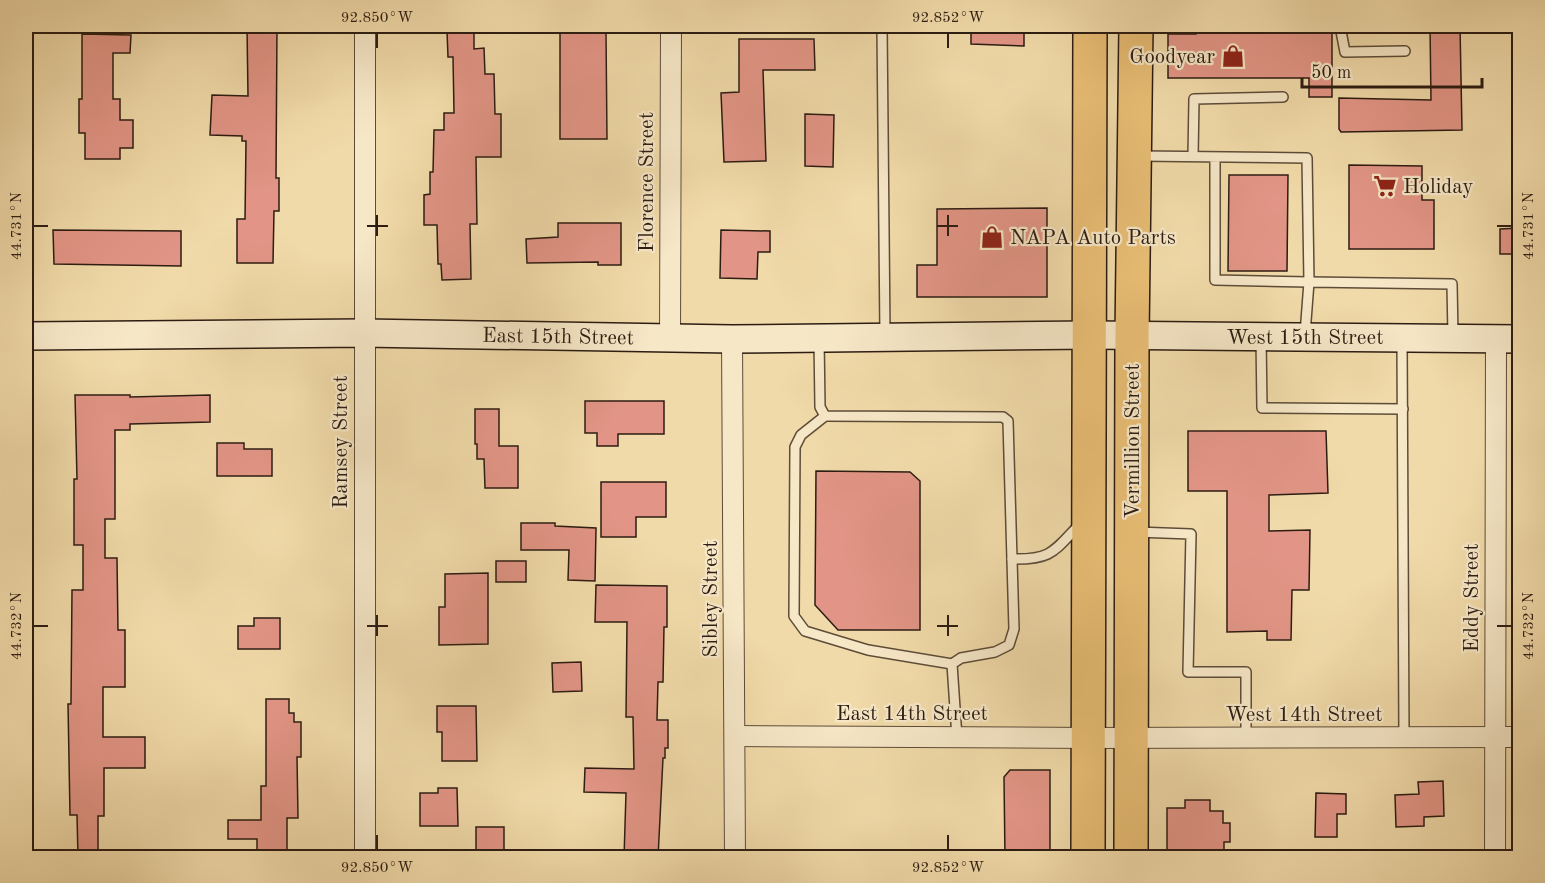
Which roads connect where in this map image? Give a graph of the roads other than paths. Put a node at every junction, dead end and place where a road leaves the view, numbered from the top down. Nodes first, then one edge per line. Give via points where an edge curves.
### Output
1 (365, 26) edge
2 (670, 26) edge
3 (882, 26) edge
4 (1090, 26) edge
5 (1136, 26) edge
6 (1340, 26) edge
7 (1405, 51) dead end
8 (1283, 97) dead end
9 (1134, 156) junction
10 (1193, 156) junction
11 (1215, 157) junction
12 (1309, 282) junction
13 (364, 333) junction
14 (1091, 335) junction
15 (26, 336) edge
16 (1132, 336) junction
17 (885, 337) junction
18 (1261, 337) junction
19 (1305, 337) junction
20 (670, 338) junction
21 (819, 338) junction
22 (1402, 338) junction
23 (732, 339) junction
24 (1453, 339) junction
25 (1508, 339) edge
26 (1403, 409) junction
27 (825, 416) junction
28 (1090, 514) junction
29 (1131, 532) junction
30 (1012, 559) junction
31 (952, 664) junction
32 (735, 736) junction
33 (1404, 737) junction
34 (1495, 737) junction
35 (1520, 737) edge
36 (957, 738) junction
37 (1089, 738) junction
38 (1131, 738) junction
39 (1245, 738) junction
40 (365, 858) edge
41 (735, 858) edge
42 (1088, 858) edge
43 (1131, 858) edge
44 (1495, 858) edge

1 - 13 street, Ramsey Street
2 - 20 street, Florence Street
3 - 17 lane
4 - 14 highway, Vermillion Street
5 - 9 highway, Vermillion Street
6 - 7 lane via 1345,52
8 - 10 lane via 1194,99
9 - 10 lane
9 - 16 highway, Vermillion Street
10 - 11 lane
11 - 12 lane via 1307,158
11 - 12 lane via 1215,280
12 - 19 lane
12 - 24 lane via 1452,284
13 - 15 street, East 15th Street
13 - 20 street, East 15th Street
13 - 40 street, Ramsey Street
14 - 16 street, West 15th Street
14 - 17 street, East 15th Street
14 - 28 highway, Vermillion Street
16 - 18 street, West 15th Street
16 - 29 highway, Vermillion Street
17 - 21 street, East 15th Street
18 - 19 street, West 15th Street
18 - 26 lane via 1262,408
19 - 22 street, West 15th Street
20 - 23 street, East 15th Street
21 - 23 street, East 15th Street
21 - 27 lane via 820,407
22 - 24 street, West 15th Street
22 - 26 lane
23 - 32 street, Sibley Street
24 - 25 street, West 15th Street
25 - 34 street, Eddy Street
26 - 33 lane
27 - 30 lane via 1003,417 1008,422
27 - 31 lane via 801,435 795,447 794,616 805,631 868,650
28 - 30 lane via 1045,556
28 - 37 highway, Vermillion Street
29 - 38 highway, Vermillion Street
29 - 39 lane via 1191,534 1188,672 1245,672
30 - 31 lane via 1014,629 1009,645
31 - 36 lane
32 - 36 street, East 14th Street
32 - 41 street, Sibley Street
33 - 34 street, West 14th Street
33 - 39 street, West 14th Street
34 - 35 street, West 14th Street
34 - 44 street, Eddy Street
36 - 37 street, East 14th Street
37 - 38 street, West 14th Street
37 - 42 highway, Vermillion Street
38 - 39 street, West 14th Street
38 - 43 highway, Vermillion Street

